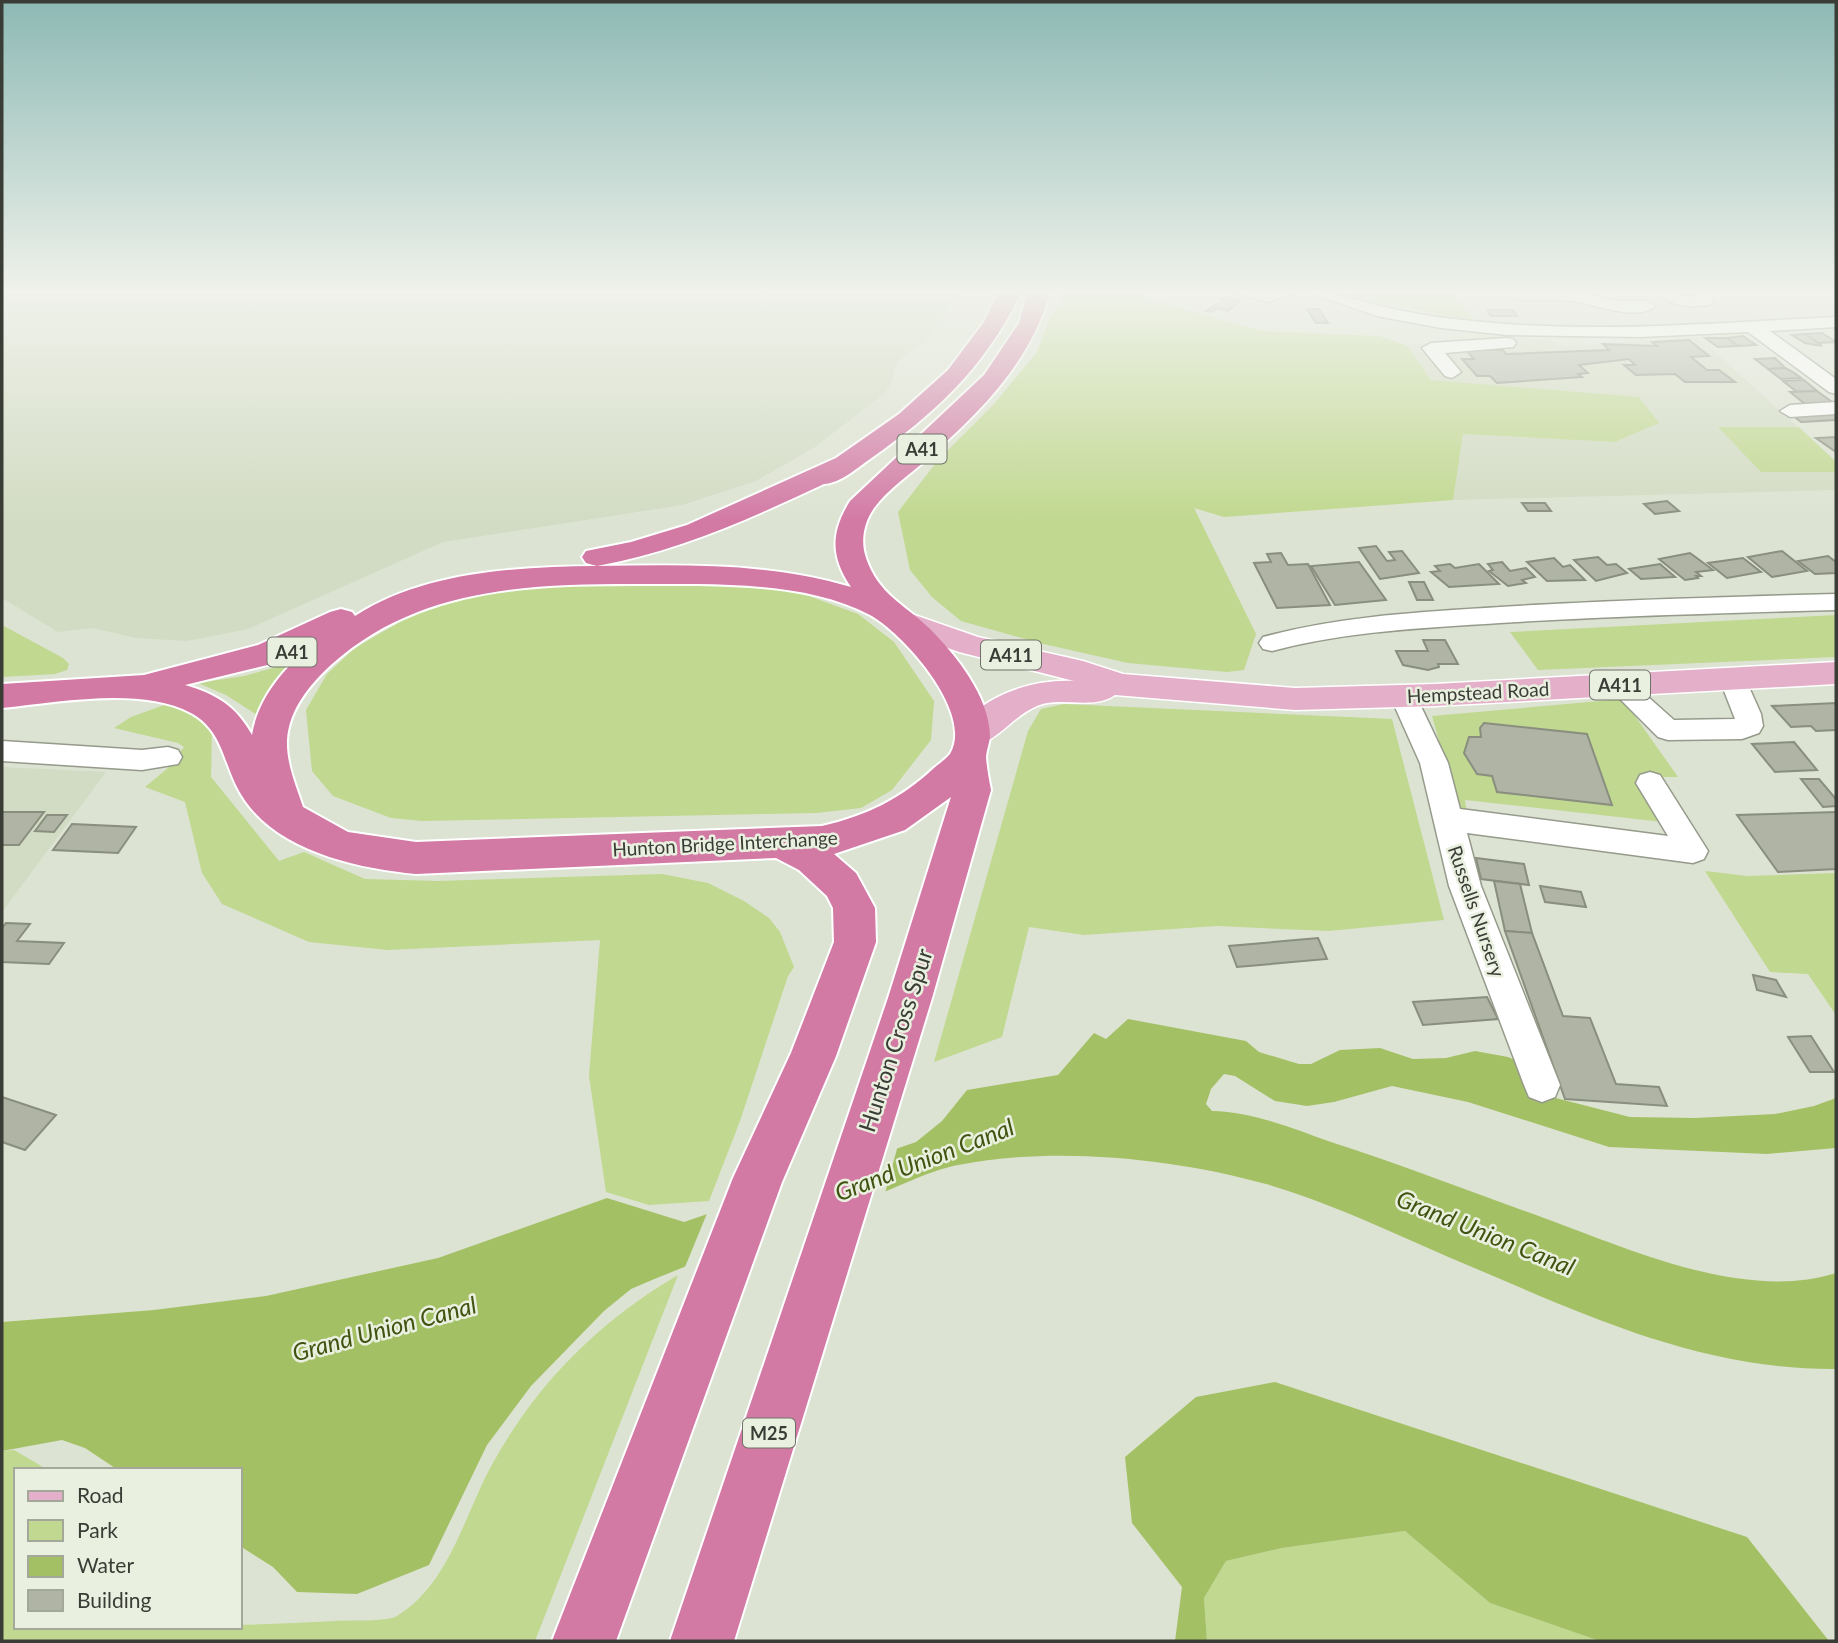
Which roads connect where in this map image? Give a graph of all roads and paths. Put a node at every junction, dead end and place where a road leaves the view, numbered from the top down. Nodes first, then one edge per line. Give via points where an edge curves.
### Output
1 (964, 369) edge
2 (998, 369) edge
3 (1448, 369) edge
4 (1810, 369) edge
5 (1451, 372) dead end
6 (1836, 388) edge
7 (1836, 408) edge
8 (1790, 411) dead end
9 (849, 462) junction
10 (554, 576) junction
11 (1836, 602) edge
12 (892, 614) junction
13 (372, 619) junction
14 (1272, 643) dead end
15 (1836, 673) edge
16 (195, 675) junction
17 (1732, 678) junction
18 (1120, 685) junction
19 (1619, 685) junction
20 (146, 687) junction
21 (2, 696) edge
22 (1403, 696) junction
23 (970, 746) junction
24 (2, 751) edge
25 (168, 757) dead end
26 (1650, 783) dead end
27 (286, 816) junction
28 (1447, 819) junction
29 (781, 843) junction
30 (1542, 1085) dead end
31 (584, 1641) edge
32 (702, 1641) edge

1 - 9 highway, A41 via 948,387
2 - 12 highway, A41 via 973,404 864,501 852,519 846,537 849,555 863,583
3 - 5 street
4 - 6 street
7 - 8 street
9 - 10 highway, A41 via 713,538 641,560
9 - 16 highway via 671,542 603,556 499,565 429,579 380,597 268,654
10 - 12 highway via 775,577 809,583
10 - 13 highway via 466,583 435,591
11 - 14 street via 1612,607 1417,621 1314,631
12 - 18 main road, Hempstead Road / A411 via 970,645
12 - 23 highway via 935,653 954,680
13 - 16 highway, A41 via 245,669
13 - 27 highway via 324,653 300,676 281,704 268,748
15 - 17 main road, Hempstead Road / A411
16 - 20 highway, A41
17 - 19 main road, Hempstead Road / A411
17 - 19 street via 1750,716 1749,726 1742,729 1668,730
18 - 22 main road, Hempstead Road / A411 via 1295,699
18 - 23 main road, Hempstead Road / A411 via 1083,694 1058,691 1026,696 999,711
19 - 22 main road, Hempstead Road / A411
20 - 21 highway, A41
20 - 27 highway, A41 via 194,699 225,721 237,737 256,789
22 - 28 street, Russells Nursery via 1434,763
23 - 29 highway, Hunton Bridge Interchange via 908,813 863,833
23 - 32 highway, Hunton Cross Spur / M25 via 972,790
24 - 25 street via 142,760
26 - 28 street via 1693,851
27 - 29 highway, Hunton Bridge Interchange via 335,845 416,858
28 - 30 street, Russells Nursery via 1465,886
29 - 31 highway via 813,859 842,884 854,908 856,935 813,1056 758,1178

